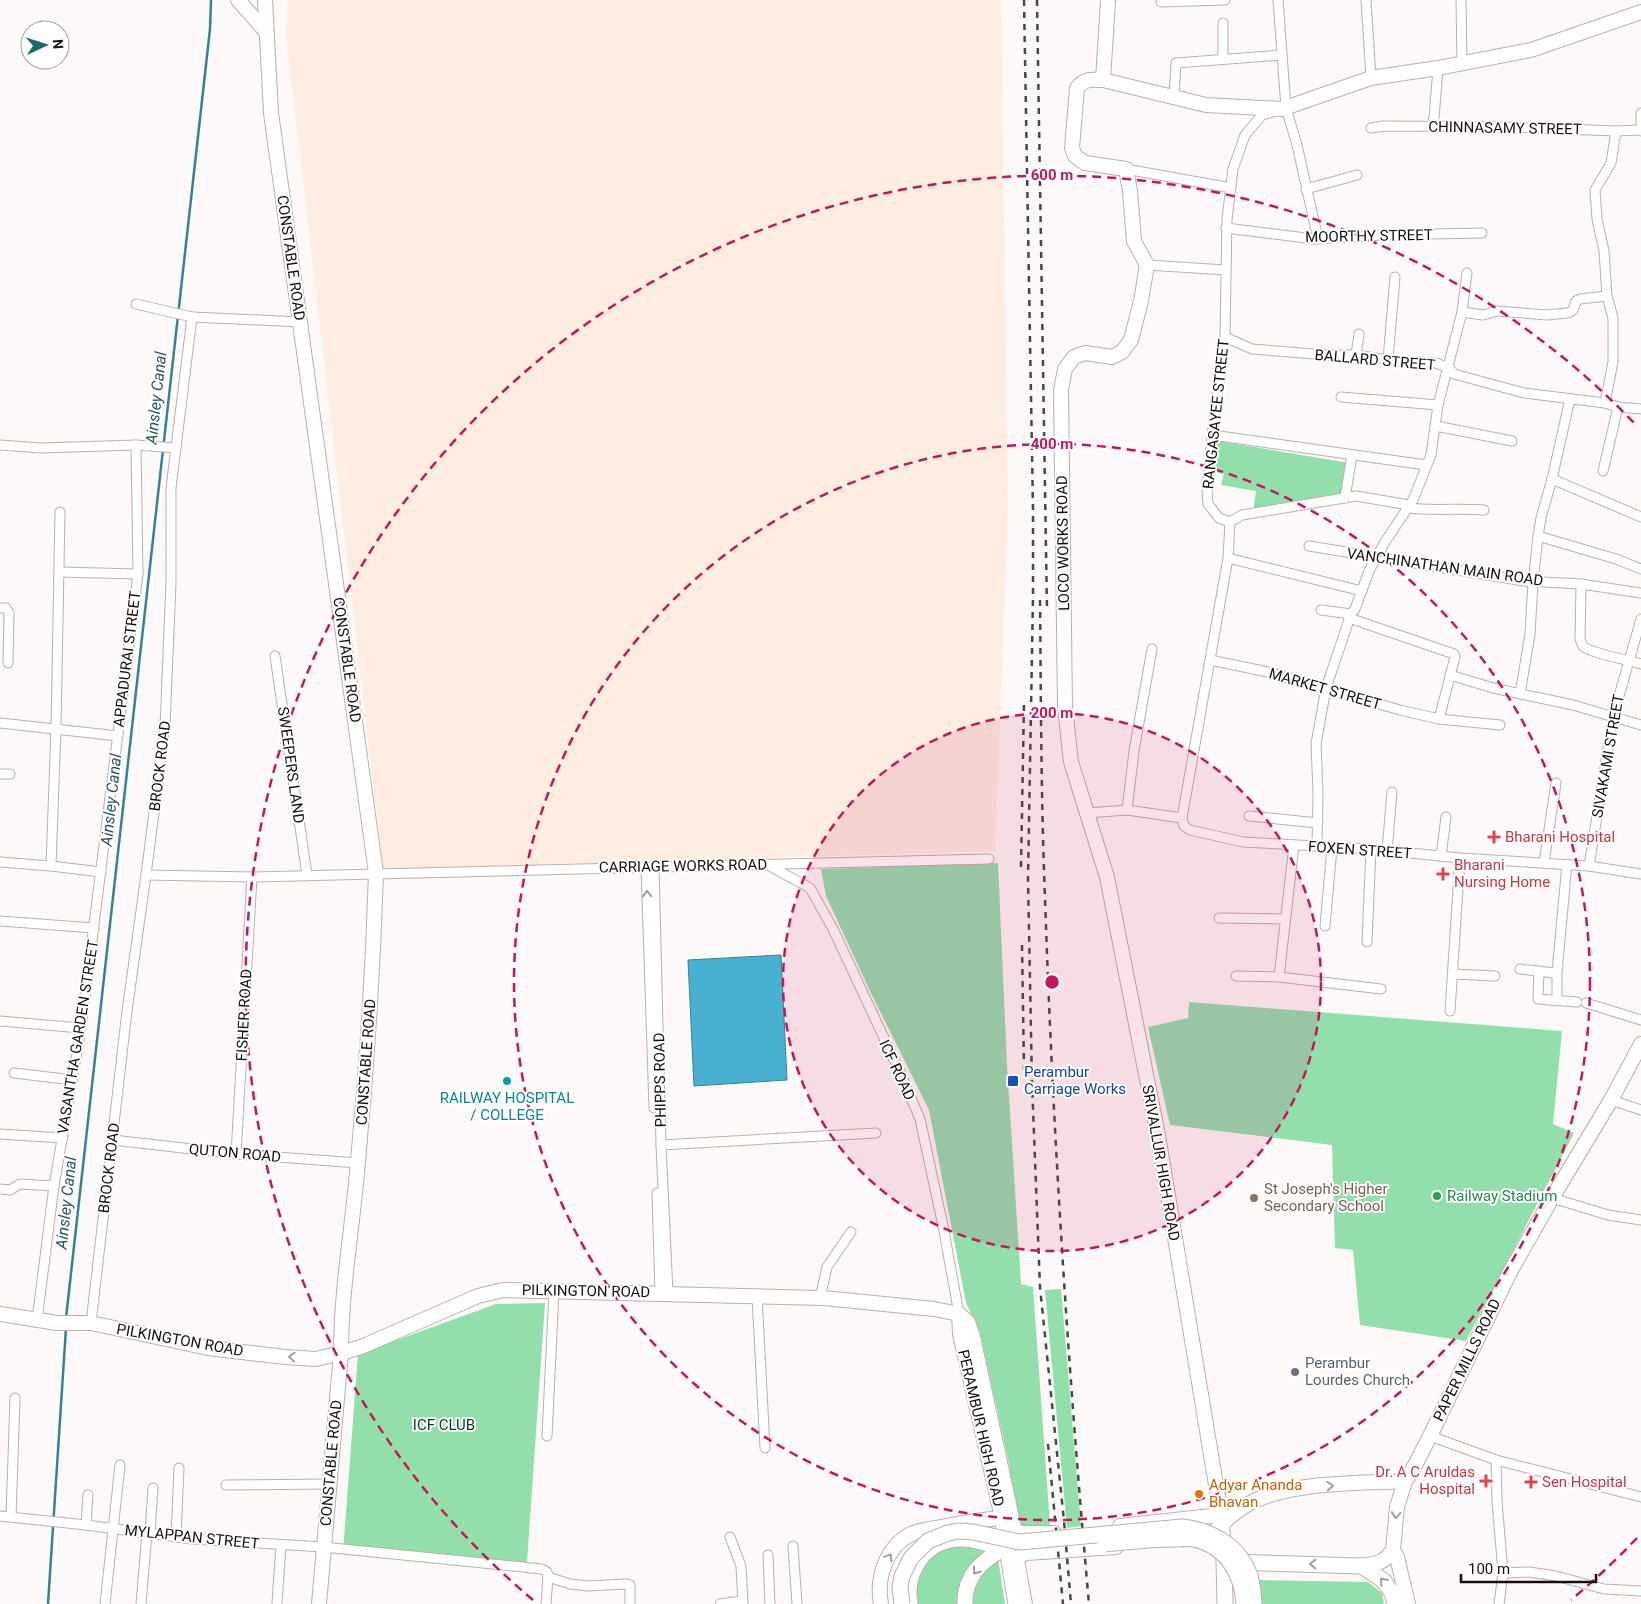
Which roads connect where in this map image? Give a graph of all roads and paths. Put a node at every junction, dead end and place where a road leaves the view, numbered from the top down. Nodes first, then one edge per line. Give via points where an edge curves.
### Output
1 (238, 0) edge
2 (265, 0) edge
3 (1108, 0) edge
4 (1225, 0) edge
5 (1278, 0) edge
6 (1366, 0) edge
7 (1461, 0) edge
8 (1161, 2) dead end
9 (1641, 12) edge
10 (1223, 23) dead end
11 (267, 33) junction
12 (1282, 54) junction
13 (1223, 59) junction
14 (1462, 63) junction
15 (1438, 68) junction
16 (1371, 78) junction
17 (1103, 80) junction
18 (1174, 97) junction
19 (1284, 109) junction
20 (1641, 113) edge
21 (1431, 126) junction
22 (1371, 128) dead end
23 (1640, 130) edge
24 (1616, 131) junction
25 (1126, 169) junction
26 (1357, 176) dead end
27 (1231, 188) junction
28 (1306, 189) junction
29 (1226, 228) junction
30 (1482, 233) dead end
31 (1318, 239) junction
32 (1147, 266) junction
33 (1226, 270) junction
34 (1467, 273) dead end
35 (1395, 277) dead end
36 (1608, 296) junction
37 (136, 304) dead end
38 (1462, 312) junction
39 (182, 314) junction
40 (301, 322) junction
41 (1359, 334) dead end
42 (1225, 337) junction
43 (1356, 356) junction
44 (1388, 360) junction
45 (1449, 368) junction
46 (1341, 397) dead end
47 (1570, 399) junction
48 (1606, 403) junction
49 (1438, 405) junction
50 (1618, 407) junction
51 (1641, 409) edge
52 (1436, 426) junction
53 (1212, 435) junction
54 (1512, 441) dead end
55 (0, 445) edge
56 (136, 445) junction
57 (176, 448) junction
58 (1352, 455) junction
59 (1426, 465) junction
60 (1603, 471) dead end
61 (1552, 479) junction
62 (1345, 498) junction
63 (1408, 507) junction
64 (1484, 510) dead end
65 (60, 512) dead end
66 (1641, 517) edge
67 (1230, 522) junction
68 (1538, 536) junction
69 (1309, 546) dead end
70 (1228, 558) junction
71 (1376, 558) junction
72 (1641, 569) edge
73 (60, 572) junction
74 (138, 574) junction
75 (1533, 582) junction
76 (1582, 584) junction
77 (1362, 590) junction
78 (1641, 593) edge
79 (0, 608) edge
80 (1321, 610) dead end
81 (1350, 616) junction
82 (1641, 619) edge
83 (1639, 630) edge
84 (1152, 649) dead end
85 (275, 656) dead end
86 (1628, 659) junction
87 (1210, 660) junction
88 (8, 663) dead end
89 (1641, 664) edge
90 (1450, 674) junction
91 (1326, 688) junction
92 (1520, 694) junction
93 (1612, 717) junction
94 (1439, 720) junction
95 (0, 723) edge
96 (1500, 725) dead end
97 (1641, 725) edge
98 (56, 728) junction
99 (118, 736) junction
100 (0, 774) edge
101 (10, 774) dead end
102 (1556, 783) dead end
103 (1392, 792) dead end
104 (1127, 810) junction
105 (1087, 813) junction
106 (1249, 816) dead end
107 (1182, 818) junction
108 (1446, 818) dead end
109 (1318, 823) junction
110 (1294, 845) junction
111 (1317, 846) junction
112 (1332, 848) junction
113 (1371, 849) junction
114 (1387, 851) junction
115 (1441, 856) junction
116 (1460, 858) junction
117 (989, 859) dead end
118 (0, 862) edge
119 (1544, 863) junction
120 (764, 864) junction
121 (1567, 864) junction
122 (51, 866) junction
123 (650, 866) junction
124 (1589, 866) junction
125 (101, 872) junction
126 (307, 874) junction
127 (376, 874) junction
128 (1641, 874) edge
129 (146, 876) junction
130 (252, 877) junction
131 (1219, 918) dead end
132 (1286, 919) junction
133 (0, 921) edge
134 (1326, 926) dead end
135 (94, 928) junction
136 (1367, 942) dead end
137 (1520, 970) dead end
138 (1539, 971) junction
139 (1558, 972) junction
140 (1453, 974) junction
141 (1236, 976) dead end
142 (1495, 976) dead end
143 (1279, 977) junction
144 (1381, 989) dead end
145 (1556, 1001) junction
146 (1450, 1011) dead end
147 (1641, 1020) edge
148 (0, 1021) edge
149 (81, 1028) junction
150 (1641, 1044) edge
151 (14, 1073) dead end
152 (73, 1080) junction
153 (1611, 1100) junction
154 (1641, 1110) edge
155 (876, 1133) dead end
156 (0, 1134) edge
157 (63, 1138) junction
158 (113, 1140) junction
159 (662, 1145) junction
160 (236, 1154) junction
161 (358, 1163) junction
162 (54, 1186) junction
163 (0, 1189) edge
164 (1552, 1198) junction
165 (1641, 1220) edge
166 (851, 1232) dead end
167 (554, 1291) junction
168 (664, 1293) junction
169 (757, 1296) junction
170 (820, 1298) junction
171 (0, 1314) edge
172 (959, 1314) junction
173 (37, 1320) junction
174 (341, 1321) junction
175 (91, 1323) junction
176 (360, 1347) junction
177 (340, 1354) junction
178 (15, 1398) dead end
179 (547, 1436) dead end
180 (1430, 1436) junction
181 (765, 1448) dead end
182 (1496, 1460) junction
183 (120, 1465) dead end
184 (179, 1468) dead end
185 (1405, 1481) junction
186 (329, 1484) junction
187 (226, 1485) dead end
188 (153, 1488) dead end
189 (88, 1495) dead end
190 (1641, 1497) edge
191 (0, 1516) edge
192 (10, 1517) junction
193 (1002, 1518) junction
194 (1221, 1520) junction
195 (86, 1525) junction
196 (112, 1528) junction
197 (149, 1533) junction
198 (1015, 1533) junction
199 (176, 1536) junction
200 (730, 1537) dead end
201 (281, 1546) junction
202 (793, 1546) dead end
203 (323, 1547) junction
204 (1201, 1547) junction
205 (1003, 1549) junction
206 (1394, 1550) junction
207 (768, 1555) dead end
208 (1228, 1558) junction
209 (1257, 1563) junction
210 (1362, 1566) junction
211 (1502, 1573) junction
212 (548, 1577) junction
213 (1641, 1591) edge
214 (742, 1602) edge
215 (277, 1603) edge
216 (105, 1604) edge
217 (142, 1604) edge
218 (319, 1604) edge
219 (546, 1604) edge
220 (630, 1604) edge
221 (720, 1604) edge
222 (770, 1604) edge
223 (796, 1604) edge
224 (881, 1604) edge
225 (902, 1604) edge
226 (910, 1604) edge
227 (965, 1604) edge
228 (1016, 1604) edge
229 (1025, 1604) edge
230 (1225, 1604) edge
231 (1234, 1604) edge
232 (1244, 1604) edge
233 (1254, 1604) edge
234 (1395, 1604) edge
235 (1408, 1604) edge
236 (1499, 1604) edge

1 - 11 street
2 - 11 street, CONSTABLE ROAD
3 - 17 street
4 - 8 street
5 - 12 street
6 - 16 street
7 - 14 street
9 - 14 street via 1531,50
10 - 13 street
11 - 40 street, CONSTABLE ROAD via 271,113
12 - 13 street
12 - 19 street
13 - 18 street via 1176,63
14 - 15 street
15 - 16 street
15 - 21 street
16 - 19 street
17 - 18 street
17 - 25 street via 1082,82 1077,88 1072,148 1075,156 1085,163
18 - 19 street via 1206,105
19 - 27 street, RANGASAYEE STREET via 1262,115 1245,135 1233,169
19 - 28 street via 1297,145
20 - 23 street
21 - 22 street, CHINNASAMY STREET
21 - 24 street, CHINNASAMY STREET
23 - 24 street, CHINNASAMY STREET
24 - 36 street via 1611,164 1594,190
25 - 27 street
25 - 32 street via 1134,241
26 - 28 street
27 - 29 street, RANGASAYEE STREET
28 - 31 street
29 - 31 street, MOORTHY STREET
29 - 33 street, RANGASAYEE STREET
30 - 31 street, MOORTHY STREET
32 - 33 street
32 - 105 street, LOCO WORKS ROAD via 1131,340 1122,352 1112,356 1085,353 1074,357 1064,369 1061,390 1065,707 1072,762
33 - 42 street, RANGASAYEE STREET
34 - 38 street
35 - 44 street
36 - 38 street via 1580,299 1576,301 1574,310 1561,314 1497,311 1484,315
36 - 48 street via 1613,318 1613,362
37 - 39 street
38 - 45 street
39 - 40 street
39 - 57 street, BROCK ROAD
40 - 127 street, CONSTABLE ROAD
41 - 43 street
42 - 43 street, BALLARD STREET via 1252,349
42 - 53 street, RANGASAYEE STREET
43 - 44 street, BALLARD STREET
44 - 45 street, BALLARD STREET via 1436,363
45 - 47 street, BALLARD STREET via 1454,374 1524,393
45 - 49 street
46 - 49 street
47 - 48 street, BALLARD STREET
47 - 61 street
48 - 50 street, BALLARD STREET
49 - 52 street
50 - 51 street, BALLARD STREET
50 - 60 street
52 - 54 street
52 - 59 street
53 - 58 street
53 - 67 street, RANGASAYEE STREET via 1208,504 1219,518
55 - 56 street via 41,448
56 - 57 street
56 - 74 street, APPADURAI STREET
57 - 129 street, BROCK ROAD via 171,488 165,726
58 - 59 street
58 - 62 street
59 - 63 street
61 - 66 street
61 - 68 street
62 - 63 street via 1356,496
62 - 67 street via 1242,515
63 - 64 street
63 - 71 street
65 - 73 street
67 - 70 street
68 - 72 street
68 - 75 street
69 - 71 street, VANCHINATHAN MAIN ROAD
70 - 77 street
70 - 87 street
71 - 75 street, VANCHINATHAN MAIN ROAD
71 - 77 street
73 - 74 street
73 - 98 street
74 - 99 street, APPADURAI STREET
75 - 76 street, VANCHINATHAN MAIN ROAD
75 - 92 street via 1530,634
76 - 78 street, VANCHINATHAN MAIN ROAD
76 - 86 street via 1580,639 1584,647 1592,652
77 - 81 street
79 - 88 street via 6,608 9,613
80 - 81 street
81 - 90 street via 1453,653
81 - 91 street
82 - 83 street, SIVAKAMI STREET
83 - 86 street, SIVAKAMI STREET
84 - 104 street
85 - 126 street, SWEEPERS LAND
86 - 89 street
86 - 93 street, SIVAKAMI STREET
87 - 91 street, MARKET STREET
87 - 107 street
90 - 92 street
90 - 94 street
91 - 94 street, MARKET STREET
91 - 109 street via 1316,744
92 - 93 street
93 - 97 street
93 - 124 street, SIVAKAMI STREET
94 - 96 street, MARKET STREET
95 - 98 street
98 - 99 street
98 - 122 street
99 - 125 street, APPADURAI STREET
100 - 101 street
102 - 119 street
103 - 114 street
104 - 105 street
104 - 107 street
105 - 194 street, SRIVALLUR HIGH ROAD via 1107,877 1158,1135
106 - 109 street
107 - 110 street, FOXEN STREET via 1184,826 1190,830 1243,842
108 - 115 street
109 - 111 street
110 - 111 street, FOXEN STREET
110 - 132 street
111 - 112 street, FOXEN STREET
112 - 113 street, FOXEN STREET
112 - 134 street
113 - 114 street, FOXEN STREET
113 - 136 street
114 - 115 street, FOXEN STREET
115 - 116 street, FOXEN STREET
116 - 119 street, FOXEN STREET
116 - 140 street
117 - 120 street, CARRIAGE WORKS ROAD
118 - 122 street
119 - 121 street, FOXEN STREET
120 - 123 street, CARRIAGE WORKS ROAD
120 - 172 street, ICF ROAD via 810,888 833,929 899,1070 920,1119
121 - 124 street, FOXEN STREET
121 - 139 street
122 - 125 street
123 - 127 street, CARRIAGE WORKS ROAD
123 - 159 street, PHIPPS ROAD
168 -> 123 street, PHIPPS ROAD
124 - 128 street, FOXEN STREET
125 - 135 street, VASANTHA GARDEN STREET
126 - 127 street
126 - 130 street
127 - 161 street, CONSTABLE ROAD via 373,969
129 - 130 street
129 - 158 street, BROCK ROAD
130 - 160 street, FISHER ROAD
131 - 132 street
132 - 143 street
133 - 135 street
135 - 149 street, VASANTHA GARDEN STREET
137 - 138 street
138 - 139 street
138 - 145 street via 1538,999
139 - 145 street
140 - 142 street
140 - 146 street
141 - 143 street
143 - 144 street
145 - 147 street via 1582,1003
148 - 149 street
149 - 152 street, VASANTHA GARDEN STREET
150 - 153 street, PAPER MILLS ROAD
151 - 152 street
152 - 157 street, VASANTHA GARDEN STREET
153 - 154 street
153 - 164 street, PAPER MILLS ROAD
155 - 159 street
156 - 157 street
157 - 162 street, VASANTHA GARDEN STREET
158 - 160 street, QUTON ROAD
158 - 175 street, BROCK ROAD
159 - 168 street, PHIPPS ROAD
160 - 161 street, QUTON ROAD
161 - 174 street, CONSTABLE ROAD
162 - 163 street via 20,1184 10,1190
162 - 173 street, VASANTHA GARDEN STREET
164 - 165 street via 1608,1215
164 - 180 street, PAPER MILLS ROAD via 1510,1272
166 - 170 street via 827,1267
167 - 168 street, PILKINGTON ROAD
167 - 176 street, PILKINGTON ROAD via 503,1290 478,1296
167 - 179 street
168 - 169 street, PILKINGTON ROAD
169 - 170 street, PILKINGTON ROAD
169 - 181 street
170 - 172 street, PILKINGTON ROAD
171 - 173 street, PILKINGTON ROAD
172 - 193 street, PERAMBUR HIGH ROAD via 960,1334
172 - 198 street via 968,1322 973,1337
173 - 175 street, PILKINGTON ROAD
174 - 176 street
174 - 177 street, CONSTABLE ROAD
177 -> 175 street, PILKINGTON ROAD via 316,1358 208,1348
176 - 177 street, PILKINGTON ROAD
177 - 186 street, CONSTABLE ROAD
178 - 192 street
180 - 182 street
180 - 185 street, PAPER MILLS ROAD
182 - 190 street
182 - 211 street
183 - 196 street
184 - 199 street
194 -> 185 street via 1254,1501 1286,1492 1312,1487
185 -> 206 street, PAPER MILLS ROAD via 1397,1507
186 - 187 street
186 - 203 street, CONSTABLE ROAD
188 - 197 street
189 - 195 street
191 - 192 street, MYLAPPAN STREET
192 - 195 street, MYLAPPAN STREET
193 - 198 street
224 -> 193 street, PERAMBUR HIGH ROAD via 881,1574 893,1550 906,1537 928,1529
193 - 228 main road
194 - 198 street
194 - 204 street
194 - 208 main road
195 - 196 street, MYLAPPAN STREET
196 - 197 street, MYLAPPAN STREET
196 - 216 street
197 - 199 street, MYLAPPAN STREET
197 - 217 street
199 - 201 street, MYLAPPAN STREET
200 - 214 street via 741,1566
201 - 203 street, MYLAPPAN STREET
201 - 215 street
202 - 223 street
203 - 212 street, MYLAPPAN STREET via 542,1569
203 - 218 street, CONSTABLE ROAD
204 - 208 street
204 - 229 street via 1186,1544 1026,1552 1017,1560
205 - 226 main road via 962,1539 936,1545 922,1557 913,1571 908,1588
205 -> 227 main road via 976,1569 967,1587
205 - 232 main road, bridge via 1192,1538 1220,1551 1234,1567
206 - 210 street via 1386,1560
206 - 235 street
207 - 222 street
208 - 209 main road
208 - 230 main road
210 -> 209 main road
209 - 231 main road via 1239,1584
234 -> 210 main road via 1384,1580
211 - 213 street via 1529,1572 1604,1589
211 - 236 street
212 - 219 street
212 - 220 street, MYLAPPAN STREET via 588,1586 627,1584 630,1586
214 - 221 street
225 - 233 main road, bridge via 902,1576 911,1558 928,1541 948,1533 973,1532 1020,1542 1182,1527 1211,1534 1235,1551 1249,1573

